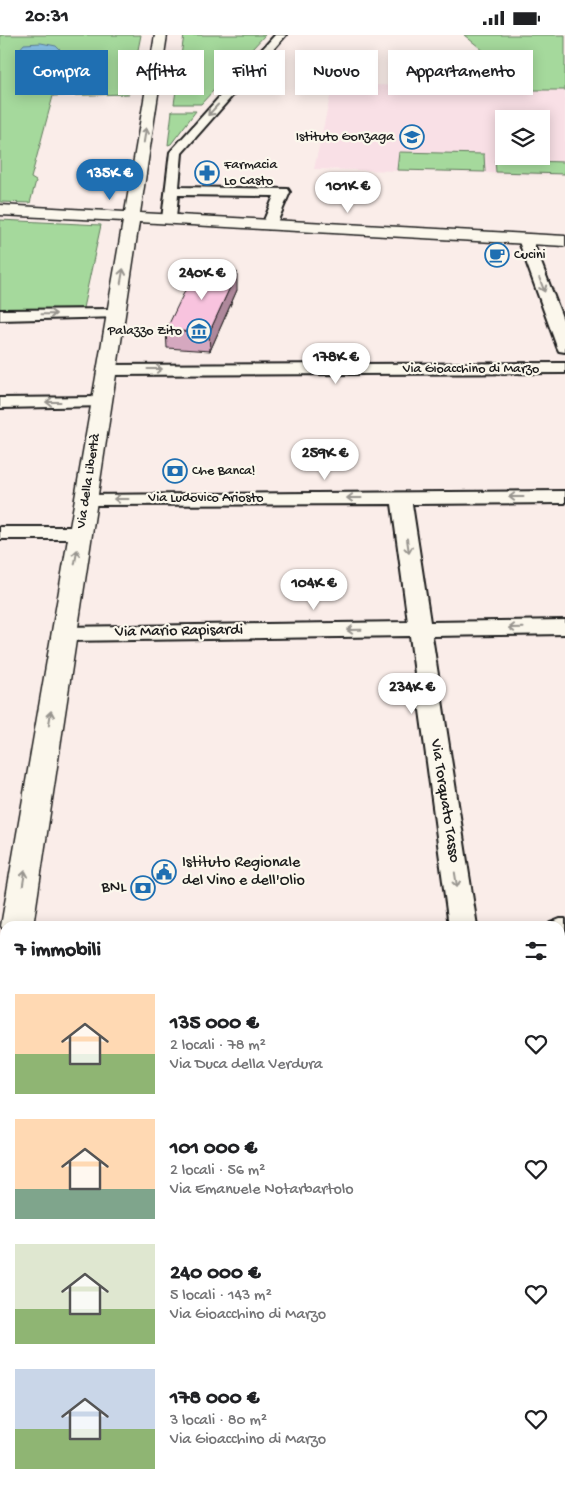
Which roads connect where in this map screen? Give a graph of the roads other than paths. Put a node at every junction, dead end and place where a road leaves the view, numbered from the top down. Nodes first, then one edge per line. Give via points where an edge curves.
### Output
1 (161, 35) edge
2 (281, 35) edge
3 (171, 191) junction
4 (0, 210) edge
5 (132, 217) junction
6 (169, 219) junction
7 (269, 225) junction
8 (525, 239) junction
9 (565, 241) edge
10 (116, 314) junction
11 (0, 315) edge
12 (565, 347) edge
13 (565, 368) edge
14 (107, 370) junction
15 (101, 402) junction
16 (0, 403) edge
17 (565, 497) edge
18 (401, 498) junction
19 (86, 499) junction
20 (0, 533) edge
21 (80, 533) junction
22 (565, 627) edge
23 (418, 629) junction
24 (64, 633) junction
25 (18, 921) edge
26 (462, 921) edge

5 -> 1 street, Via della Libertà
2 -> 3 street via 176,152
3 - 6 street
3 - 7 street via 284,192
4 - 5 street
5 - 6 street
10 -> 5 street, Via della Libertà
6 - 7 street
7 - 8 street
8 - 9 street
8 -> 12 street
11 -> 10 street
10 - 14 street, Via della Libertà
14 -> 13 street, Via Gioacchino di Marzo
14 - 15 street, Via della Libertà
15 -> 16 street
15 - 19 street, Via della Libertà
17 -> 18 street, Via Ludovico Ariosto
18 -> 19 street, Via Ludovico Ariosto
18 -> 23 street, Via Torquato Tasso
19 - 21 street, Via della Libertà
20 - 21 street
24 -> 21 street, Via della Libertà
22 -> 23 street, Via Mario Rapisardi
23 -> 24 street, Via Mario Rapisardi
23 -> 26 street, Via Torquato Tasso
25 -> 24 street, Via della Libertà

